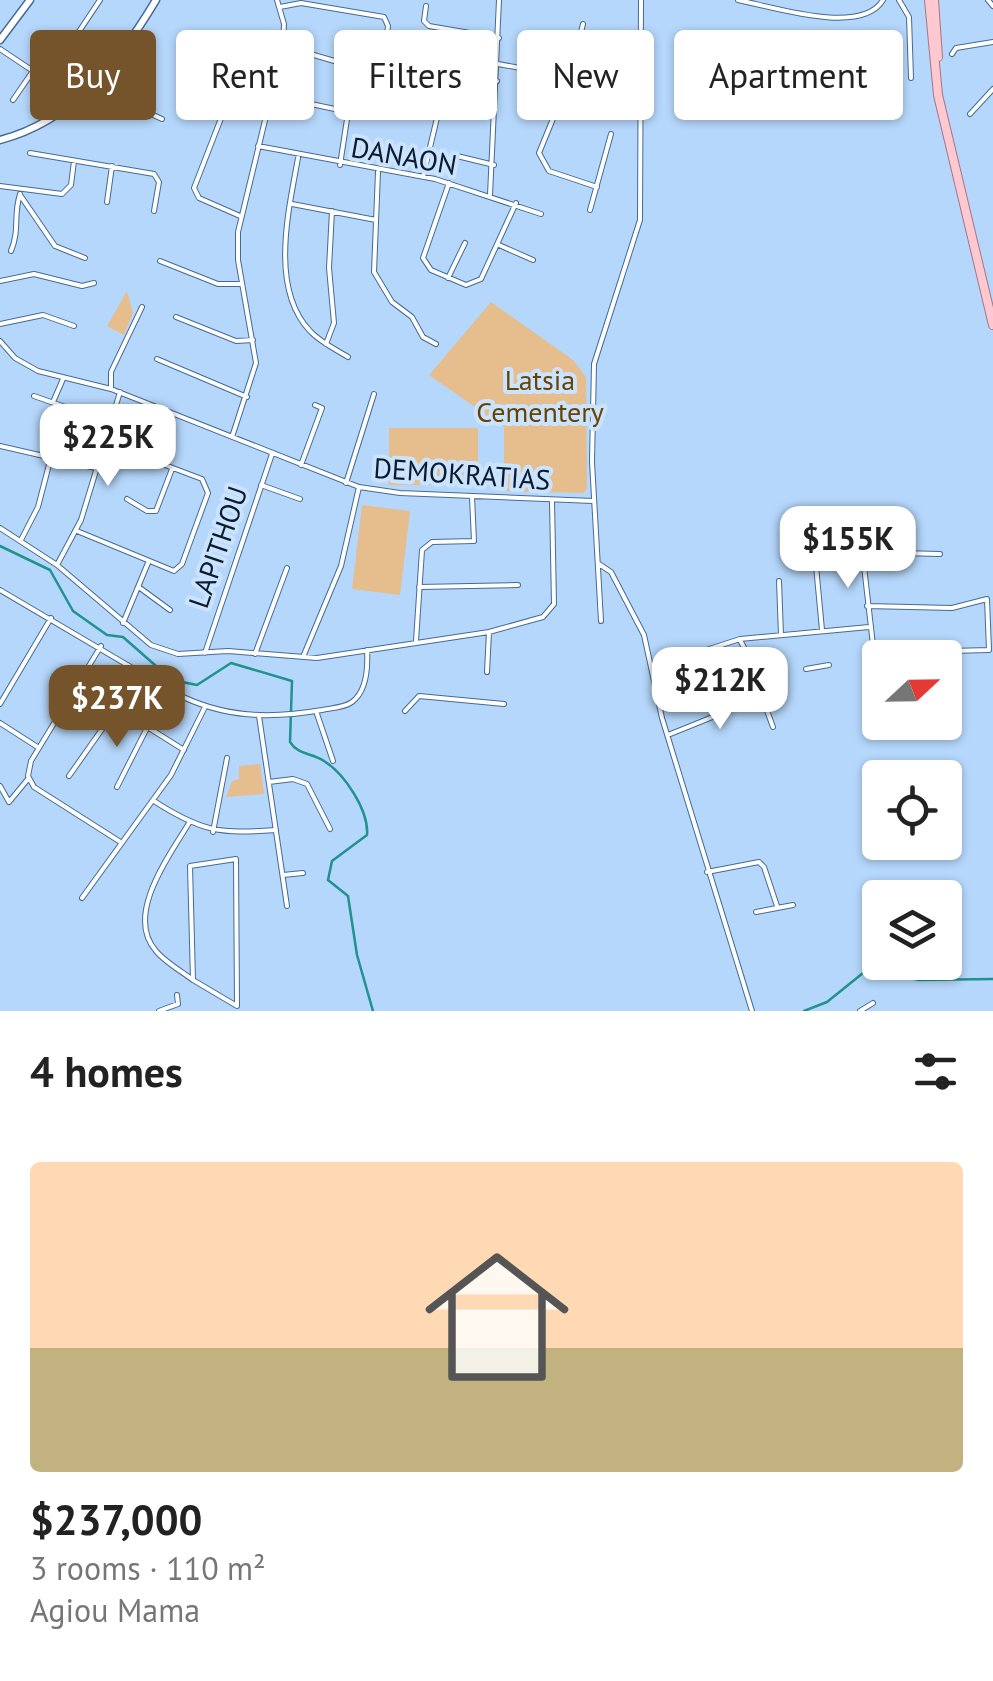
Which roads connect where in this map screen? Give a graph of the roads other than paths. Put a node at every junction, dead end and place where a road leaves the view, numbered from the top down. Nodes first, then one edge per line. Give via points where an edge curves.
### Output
1 (30, 0) edge
2 (100, 0) edge
3 (156, 0) edge
4 (278, 0) edge
5 (499, 0) edge
6 (738, 0) edge
7 (882, 0) edge
8 (898, 0) edge
9 (931, 0) edge
10 (988, 0) edge
11 (642, 1) edge
12 (426, 6) dead end
13 (993, 6) edge
14 (280, 7) junction
15 (583, 24) dead end
16 (81, 30) edge
17 (135, 30) edge
18 (282, 30) edge
19 (388, 30) edge
20 (582, 30) edge
21 (642, 30) edge
22 (499, 38) junction
23 (0, 40) edge
24 (993, 42) edge
25 (0, 50) edge
26 (952, 54) dead end
27 (498, 64) junction
28 (517, 67) edge
29 (30, 70) edge
30 (30, 74) edge
31 (911, 78) dead end
32 (498, 81) junction
33 (993, 89) edge
34 (13, 100) dead end
35 (970, 114) dead end
36 (156, 117) edge
37 (162, 119) dead end
38 (48, 120) edge
39 (220, 120) edge
40 (264, 120) edge
41 (348, 120) edge
42 (554, 120) edge
43 (642, 120) edge
44 (612, 134) dead end
45 (0, 140) edge
46 (258, 146) junction
47 (30, 153) dead end
48 (454, 155) dead end
49 (298, 157) junction
50 (74, 160) junction
51 (340, 165) junction
52 (494, 165) junction
53 (112, 166) junction
54 (378, 172) junction
55 (424, 178) junction
56 (449, 183) junction
57 (0, 186) edge
58 (596, 187) junction
59 (20, 192) junction
60 (490, 195) junction
61 (107, 202) dead end
62 (290, 204) junction
63 (516, 204) junction
64 (590, 210) dead end
65 (154, 212) dead end
66 (332, 212) junction
67 (541, 214) dead end
68 (240, 216) junction
69 (376, 220) junction
70 (465, 243) dead end
71 (499, 246) junction
72 (11, 250) dead end
73 (84, 258) dead end
74 (533, 260) dead end
75 (160, 261) dead end
76 (448, 278) junction
77 (0, 281) edge
78 (94, 284) dead end
79 (242, 284) junction
80 (142, 307) dead end
81 (176, 317) dead end
82 (0, 324) edge
83 (993, 325) edge
84 (74, 326) dead end
85 (253, 340) junction
86 (0, 341) edge
87 (326, 344) junction
88 (436, 344) dead end
89 (348, 357) dead end
90 (158, 359) dead end
91 (64, 378) junction
92 (111, 389) junction
93 (120, 392) junction
94 (374, 394) dead end
95 (34, 396) dead end
96 (247, 397) junction
97 (53, 402) junction
98 (315, 405) dead end
99 (68, 408) dead end
100 (232, 437) junction
101 (104, 442) junction
102 (0, 446) edge
103 (272, 454) junction
104 (51, 457) junction
105 (301, 465) junction
106 (96, 468) junction
107 (172, 468) junction
108 (346, 482) junction
109 (261, 485) junction
110 (359, 486) junction
111 (472, 496) junction
112 (127, 498) dead end
113 (300, 499) dead end
114 (552, 501) junction
115 (594, 501) junction
116 (0, 528) edge
117 (77, 531) junction
118 (860, 531) dead end
119 (20, 540) junction
120 (862, 552) junction
121 (940, 554) dead end
122 (815, 555) dead end
123 (148, 563) junction
124 (599, 564) junction
125 (57, 565) junction
126 (287, 568) dead end
127 (780, 581) dead end
128 (518, 585) dead end
129 (419, 587) junction
130 (140, 588) junction
131 (0, 590) edge
132 (867, 606) junction
133 (170, 610) dead end
134 (51, 618) junction
135 (601, 621) dead end
136 (122, 623) junction
137 (869, 626) junction
138 (822, 631) junction
139 (490, 632) junction
140 (781, 635) junction
141 (740, 639) junction
142 (872, 640) edge
143 (416, 642) junction
144 (101, 646) junction
145 (367, 650) junction
146 (962, 651) edge
147 (205, 653) junction
148 (256, 654) junction
149 (302, 659) junction
150 (752, 663) dead end
151 (829, 665) dead end
152 (652, 668) junction
153 (806, 669) dead end
154 (487, 672) dead end
155 (79, 684) junction
156 (0, 704) edge
157 (504, 704) dead end
158 (205, 707) junction
159 (117, 708) junction
160 (316, 711) junction
161 (405, 711) dead end
162 (259, 716) junction
163 (0, 723) edge
164 (773, 727) dead end
165 (148, 728) junction
166 (668, 735) junction
167 (39, 748) junction
168 (184, 750) junction
169 (227, 758) dead end
170 (333, 761) dead end
171 (69, 776) dead end
172 (28, 779) junction
173 (268, 782) junction
174 (0, 786) edge
175 (117, 787) dead end
176 (154, 800) junction
177 (189, 823) junction
178 (330, 829) dead end
179 (276, 830) junction
180 (213, 832) junction
181 (122, 843) junction
182 (706, 872) junction
183 (303, 873) dead end
184 (283, 875) junction
185 (82, 898) dead end
186 (793, 905) dead end
187 (288, 906) dead end
188 (777, 906) junction
189 (756, 912) dead end
190 (193, 980) junction
191 (176, 995) dead end
192 (873, 1003) dead end
193 (160, 1011) edge
194 (752, 1011) edge
195 (860, 1011) edge

1 - 23 street
2 - 16 street
3 - 17 street
4 - 14 street
5 - 22 street
6 - 7 street via 851,20 874,12
8 - 31 street via 909,18
9 - 83 main road via 944,122
10 - 13 street
11 - 21 street
12 - 22 street via 429,26
14 - 18 street
14 - 19 street via 301,3 384,16
15 - 20 street
22 - 27 street
24 - 26 street
25 - 29 street
27 - 28 street
27 - 32 street
30 - 34 street
32 - 52 street
32 - 55 street via 458,78 444,86
33 - 35 street
36 - 37 street
38 - 45 street
39 - 68 street via 194,188 200,198
40 - 46 street
41 - 51 street
42 - 58 street via 540,159 551,173
43 - 115 street via 640,220 594,358
44 - 58 street
46 - 49 street, DANAON
46 - 68 street
47 - 50 street
48 - 52 street
49 - 51 street, DANAON
49 - 62 street
50 - 53 street
50 - 59 street via 66,192
51 - 54 street, DANAON
52 - 60 street
53 - 61 street
53 - 65 street via 157,176
54 - 55 street, DANAON
54 - 69 street
55 - 56 street, DANAON
56 - 60 street, DANAON
56 - 76 street via 423,258
57 - 59 street
58 - 64 street
59 - 72 street
59 - 73 street via 56,246
60 - 63 street, DANAON
62 - 66 street
62 - 87 street via 291,290 305,325
63 - 67 street, DANAON
63 - 71 street
66 - 69 street
66 - 87 street via 334,323
68 - 79 street
69 - 88 street via 374,272 392,302
70 - 76 street
71 - 74 street
71 - 76 street via 474,286
75 - 79 street via 221,285
77 - 78 street via 34,274
79 - 85 street
80 - 92 street via 111,372
81 - 85 street via 236,341
82 - 84 street via 43,316
85 - 96 street via 256,366
86 - 91 street, DEMOKRATIAS via 28,366
87 - 89 street
90 - 96 street
91 - 92 street, DEMOKRATIAS
91 - 97 street
92 - 93 street, DEMOKRATIAS
93 - 100 street, DEMOKRATIAS
93 - 101 street
94 - 108 street
95 - 97 street
96 - 100 street
97 - 99 street
98 - 105 street via 322,408
100 - 103 street, DEMOKRATIAS
101 - 106 street
101 - 107 street
102 - 104 street
103 - 105 street, DEMOKRATIAS
103 - 109 street, LAPITHOU
104 - 106 street
104 - 119 street via 38,507
105 - 108 street, DEMOKRATIAS
106 - 117 street
107 - 112 street via 156,511
107 - 123 street via 208,484 177,570
108 - 110 street, DEMOKRATIAS
109 - 113 street
109 - 147 street, LAPITHOU
110 - 111 street, DEMOKRATIAS
110 - 149 street via 340,566
111 - 114 street, DEMOKRATIAS
111 - 129 street via 474,541 426,545
114 - 115 street, DEMOKRATIAS
114 - 139 street via 553,608
115 - 124 street
116 - 119 street
117 - 123 street
117 - 125 street
118 - 120 street
119 - 125 street
120 - 121 street
120 - 132 street
122 - 138 street
123 - 130 street
124 - 135 street
124 - 152 street via 636,616
125 - 136 street
126 - 148 street
127 - 140 street
128 - 129 street
129 - 143 street
130 - 133 street
130 - 136 street
131 - 134 street
132 - 137 street
132 - 146 street via 952,608 986,598 990,650
134 - 144 street
134 - 156 street
136 - 147 street via 160,650
137 - 138 street
137 - 142 street
138 - 140 street
139 - 143 street
139 - 154 street
140 - 141 street
141 - 150 street
141 - 152 street
143 - 145 street
144 - 155 street
144 - 158 street
145 - 149 street
145 - 160 street via 364,682 354,700
147 - 148 street
148 - 149 street
151 - 153 street
152 - 166 street
155 - 159 street
155 - 167 street
157 - 161 street via 419,696
158 - 162 street
158 - 168 street
159 - 165 street
159 - 171 street
160 - 162 street
160 - 170 street
162 - 173 street
163 - 167 street
164 - 166 street via 762,697
165 - 168 street
165 - 175 street
166 - 182 street
167 - 172 street
168 - 176 street
169 - 180 street
172 - 174 street via 9,802
172 - 181 street
173 - 178 street via 307,784
173 - 179 street
176 - 177 street
176 - 181 street
177 - 180 street
177 - 190 street via 146,905 146,928 154,950
179 - 180 street
179 - 184 street
181 - 185 street
182 - 188 street via 759,862
182 - 194 street
183 - 184 street
184 - 187 street
186 - 188 street
188 - 189 street
190 - 190 street via 190,866 236,859 237,1006
191 - 193 street via 178,1004
192 - 195 street

